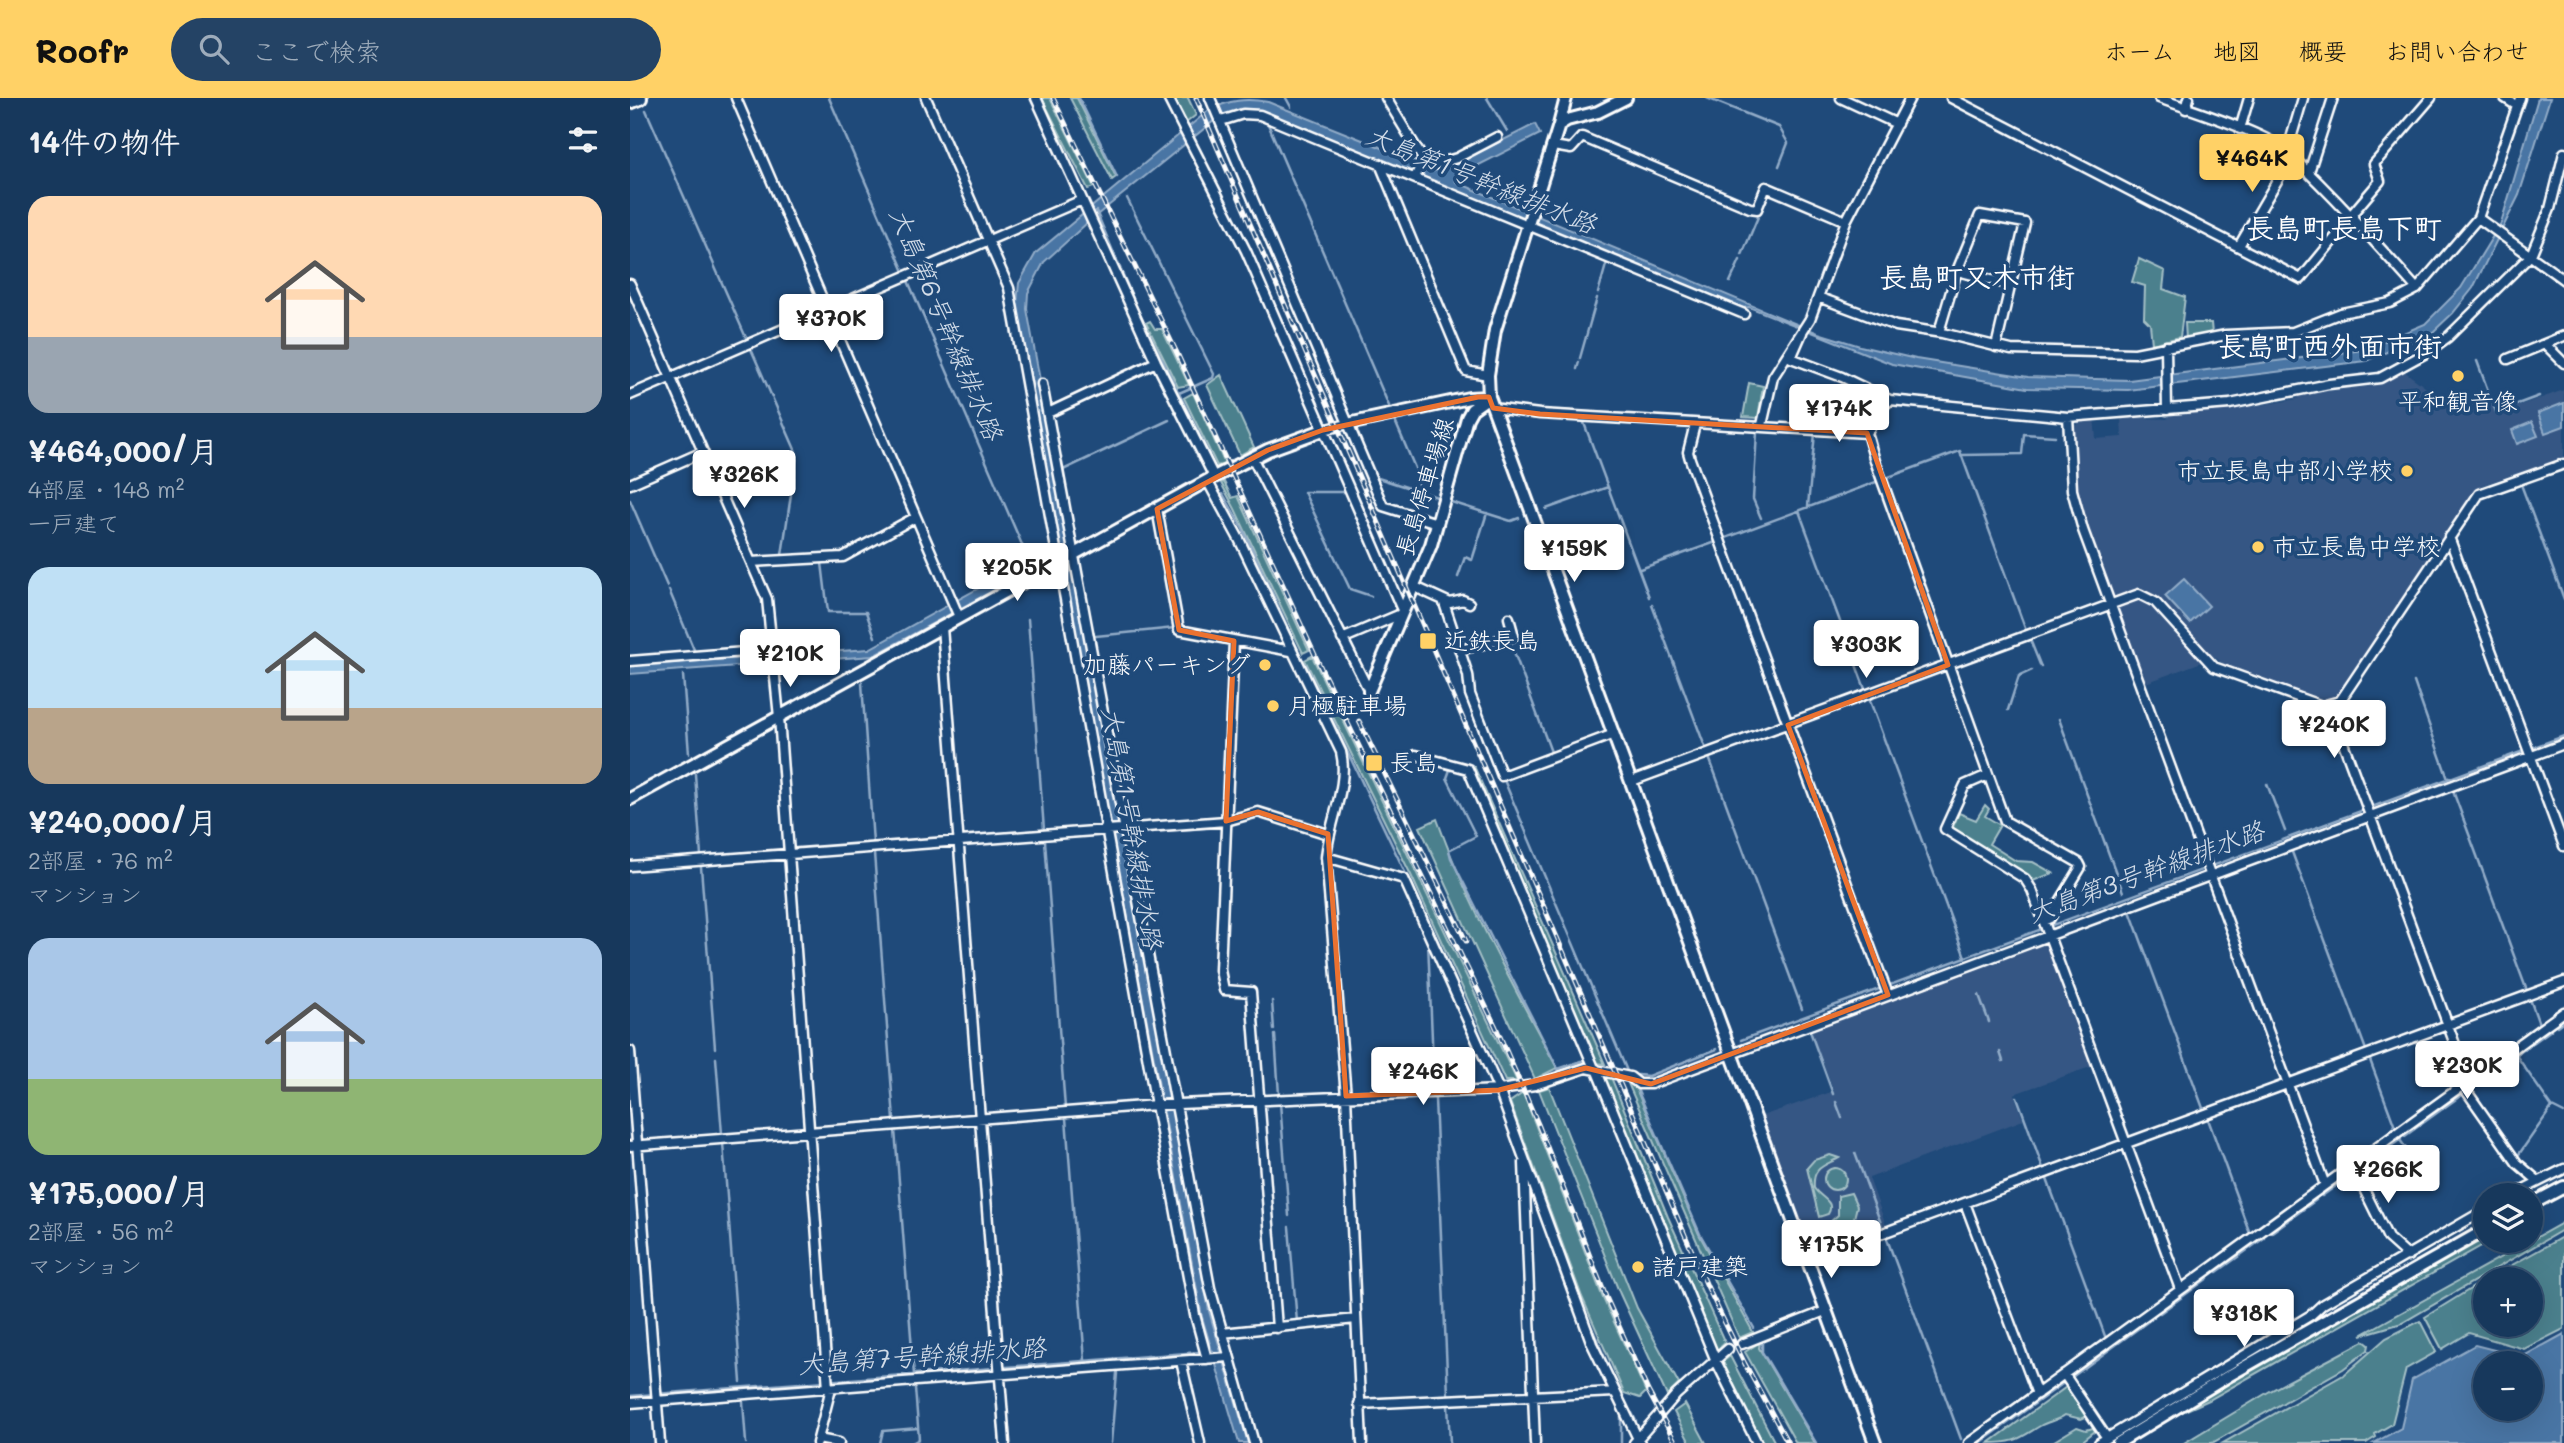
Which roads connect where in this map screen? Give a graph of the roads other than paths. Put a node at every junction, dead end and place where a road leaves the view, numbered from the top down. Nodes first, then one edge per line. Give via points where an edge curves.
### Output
1 (640, 98) edge
2 (736, 98) edge
3 (926, 98) edge
4 (1036, 98) edge
5 (1168, 98) edge
6 (1385, 98) edge
7 (1566, 98) edge
8 (1626, 98) edge
9 (1841, 98) edge
10 (1910, 98) edge
11 (1951, 98) edge
12 (2159, 98) edge
13 (2189, 98) edge
14 (2249, 98) edge
15 (2303, 98) edge
16 (2333, 98) edge
17 (2431, 98) edge
18 (2505, 98) edge
19 (1211, 101) edge
20 (630, 102) edge
21 (2518, 102) edge
22 (2186, 109) junction
23 (1220, 120) junction
24 (1897, 124) junction
25 (1559, 125) junction
26 (2240, 129) junction
27 (1497, 137) dead end
28 (1553, 146) junction
29 (2564, 153) edge
30 (2289, 154) junction
31 (1422, 161) junction
32 (1380, 164) junction
33 (2309, 172) junction
34 (1415, 177) junction
35 (1084, 203) junction
36 (2352, 216) junction
37 (1846, 221) junction
38 (2481, 222) junction
39 (1528, 225) junction
40 (989, 240) junction
41 (2239, 246) junction
42 (2531, 255) junction
43 (1957, 271) junction
44 (2564, 280) edge
45 (630, 284) edge
46 (2011, 285) junction
47 (2417, 289) junction
48 (1818, 297) junction
49 (828, 309) junction
50 (1744, 314) dead end
51 (1804, 329) junction
52 (1939, 332) junction
53 (2564, 336) edge
54 (2545, 344) junction
55 (2166, 346) junction
56 (1996, 347) junction
57 (2508, 359) dead end
58 (1156, 362) junction
59 (2564, 363) edge
60 (1488, 375) junction
61 (671, 378) junction
62 (1042, 384) dead end
63 (630, 395) edge
64 (1890, 400) junction
65 (1491, 403) junction
66 (2167, 410) junction
67 (1048, 413) junction
68 (2068, 417) junction
69 (1348, 424) junction
70 (1695, 425) junction
71 (1762, 425) junction
72 (1324, 430) junction
73 (1867, 433) junction
74 (704, 452) junction
75 (1252, 457) junction
76 (2564, 464) edge
77 (1211, 479) junction
78 (630, 484) edge
79 (1157, 509) junction
80 (916, 517) junction
81 (1437, 523) junction
82 (2449, 537) junction
83 (1075, 553) junction
84 (1058, 561) junction
85 (751, 562) junction
86 (1415, 587) junction
87 (1443, 600) junction
88 (1469, 604) dead end
89 (2110, 606) junction
90 (1402, 612) junction
91 (958, 614) junction
92 (1509, 618) dead end
93 (942, 627) junction
94 (1342, 639) junction
95 (1234, 642) junction
96 (1460, 650) junction
97 (1291, 651) junction
98 (771, 652) junction
99 (630, 661) edge
100 (1948, 665) junction
101 (1368, 691) joint
102 (2329, 705) junction
103 (779, 718) junction
104 (1788, 725) junction
105 (1614, 734) junction
106 (2564, 744) edge
107 (2529, 752) junction
108 (1416, 755) dead end
109 (1988, 775) junction
110 (1632, 781) junction
111 (630, 799) edge
112 (2369, 811) junction
113 (1226, 821) junction
114 (1124, 828) junction
115 (1107, 830) junction
116 (1328, 834) junction
117 (959, 842) junction
118 (2564, 846) edge
119 (789, 854) junction
120 (1326, 857) junction
121 (630, 866) edge
122 (2208, 870) junction
123 (2045, 928) junction
124 (2564, 982) edge
125 (1887, 993) junction
126 (2564, 1012) edge
127 (2448, 1025) junction
128 (630, 1051) edge
129 (1730, 1053) junction
130 (1595, 1069) junction
131 (2466, 1084) junction
132 (2287, 1085) junction
133 (1499, 1090) junction
134 (1346, 1096) junction
135 (1259, 1102) junction
136 (1175, 1104) junction
137 (1157, 1105) junction
138 (980, 1119) junction
139 (809, 1132) junction
140 (2126, 1144) junction
141 (633, 1145) edge
142 (1523, 1153) junction
143 (2352, 1165) junction
144 (2564, 1169) edge
145 (2538, 1181) junction
146 (2534, 1183) edge
147 (2325, 1185) junction
148 (2564, 1187) edge
149 (2543, 1198) edge
150 (1965, 1203) junction
151 (2473, 1217) edge
152 (2473, 1237) edge
153 (2408, 1256) junction
154 (1807, 1261) junction
155 (2180, 1289) junction
156 (1825, 1311) junction
157 (1356, 1320) junction
158 (1277, 1328) junction
159 (1222, 1333) junction
160 (1742, 1344) dead end
161 (1728, 1349) dead end
162 (1207, 1356) junction
163 (1227, 1358) junction
164 (1181, 1361) junction
165 (1716, 1361) junction
166 (999, 1370) junction
167 (2064, 1374) junction
168 (829, 1385) junction
169 (1615, 1392) junction
170 (2037, 1394) junction
171 (1533, 1395) junction
172 (656, 1397) junction
173 (630, 1403) edge
174 (1359, 1404) junction
175 (2103, 1440) edge
176 (818, 1441) edge
177 (1637, 1441) edge
178 (660, 1443) edge
179 (839, 1443) edge
180 (1005, 1443) edge
181 (1200, 1443) edge
182 (1255, 1443) edge
183 (1362, 1443) edge
184 (1535, 1443) edge
185 (1757, 1443) edge
186 (1875, 1443) edge
187 (1969, 1443) edge
188 (2118, 1443) edge

1 - 20 main road
2 - 49 street
3 - 40 street
4 - 35 street
5 - 72 street via 1246,251
6 - 31 street
7 - 25 street
8 - 25 street
9 - 24 street
10 - 24 street
11 - 41 street
12 - 22 street
13 - 22 street
14 - 26 street
15 - 30 street
16 - 33 street
17 - 36 street via 2374,164 2380,181
18 - 21 street
19 - 23 street
21 - 38 street
22 - 26 street
23 - 32 street via 1260,115
23 - 69 street
24 - 37 street
25 - 28 street
26 - 30 street
27 - 31 street via 1440,164
28 - 37 street via 1571,149 1582,137 1750,208 1757,209 1766,187
28 - 39 street
29 - 42 street via 2546,221
30 - 33 street
30 - 41 street
31 - 34 street
32 - 34 street
32 - 60 street via 1466,371
33 - 36 street
34 - 39 street
35 - 40 street
35 - 58 street
36 - 41 street via 2301,279
36 - 47 street
37 - 48 street
38 - 42 street
38 - 47 street
39 - 50 street
39 - 60 street via 1495,330
40 - 49 street
40 - 84 street via 1009,288
42 - 44 street
42 - 66 street via 2448,337 2380,378
43 - 46 street
43 - 46 street via 1980,215 2025,223
43 - 52 street
45 - 61 street
46 - 56 street
47 - 55 street via 2390,303 2341,313 2286,334 2246,332
48 - 51 street
48 - 52 street via 1896,326
49 - 61 street
49 - 80 street
51 - 64 street via 1791,358
51 - 71 street via 1773,377
52 - 56 street
53 - 54 street
54 - 57 street
54 - 59 street
55 - 56 street via 2117,354
55 - 66 street
58 - 67 street
58 - 77 street
60 - 65 street
61 - 63 street
61 - 74 street
62 - 67 street
64 - 68 street
64 - 73 street
65 - 69 street via 1469,398
65 - 70 street via 1540,414
65 - 81 street, 長島停車場線 via 1472,409 1467,418
65 - 105 street
66 - 68 street
67 - 83 street
68 - 89 street via 2076,507
69 - 72 street
69 - 81 street via 1383,506
70 - 71 street
70 - 104 street via 1689,459
71 - 73 street
72 - 75 street
72 - 90 street
73 - 100 street
74 - 78 street
74 - 85 street
75 - 77 street
75 - 94 street
76 - 82 street via 2479,495
77 - 79 street
77 - 97 street
79 - 83 street
79 - 95 street via 1178,631
80 - 85 street via 843,557
80 - 91 street
81 - 86 street, 長島停車場線
82 - 102 street via 2340,701
82 - 107 street
83 - 84 street
83 - 114 street
84 - 91 street
84 - 115 street
85 - 98 street via 767,598
86 - 87 street
86 - 90 street, 長島停車場線
87 - 88 street
87 - 96 street
89 - 100 street
89 - 102 street via 2139,594 2149,597 2214,667
89 - 122 street
90 - 94 street
90 - 101 street, 長島停車場線
91 - 93 street
92 - 96 street via 1514,636
93 - 103 street
93 - 117 street
94 - 101 street
95 - 97 street
95 - 113 street
96 - 105 street via 1470,694 1502,776
97 - 116 street via 1345,769
98 - 99 street
98 - 103 street
100 - 104 street
100 - 109 street
102 - 112 street
103 - 111 street
103 - 119 street
104 - 110 street
104 - 125 street
105 - 110 street
106 - 107 street
107 - 112 street
107 - 118 street
108 - 130 street via 1468,769
109 - 123 street via 2005,821 2080,863
109 - 123 street via 1965,785 1945,830 2025,879
110 - 129 street
112 - 122 street
112 - 127 street
113 - 114 street
113 - 116 street via 1258,812
113 - 135 street via 1220,970 1224,990 1251,992
114 - 115 street
114 - 136 street
115 - 117 street
115 - 137 street
116 - 120 street
117 - 119 street
117 - 138 street
119 - 121 street
119 - 139 street
120 - 133 street via 1404,879
120 - 134 street
122 - 123 street
122 - 132 street
123 - 125 street
123 - 140 street
124 - 127 street
125 - 129 street
126 - 131 street
127 - 131 street
127 - 132 street
128 - 141 street
129 - 130 street via 1651,1084
129 - 154 street
130 - 133 street
130 - 165 street
131 - 143 street
131 - 145 street via 2517,1163
132 - 140 street
132 - 147 street
133 - 134 street
133 - 142 street
134 - 135 street
134 - 157 street
135 - 136 street
135 - 158 street
136 - 137 street
136 - 159 street
137 - 138 street
137 - 162 street via 1195,1315
138 - 139 street
138 - 166 street
139 - 141 street
139 - 168 street
140 - 150 street
140 - 155 street
141 - 172 street
142 - 169 street via 1575,1302
142 - 171 street
143 - 147 street
143 - 153 street via 2388,1238
144 - 145 street
145 - 146 street
147 - 155 street
148 - 149 street
150 - 154 street
150 - 170 street
151 - 153 street
152 - 188 street
153 - 175 street
154 - 156 street
155 - 167 street
156 - 160 street
156 - 186 street
157 - 158 street
157 - 174 street
158 - 159 street
159 - 163 street
161 - 165 street
162 - 163 street
162 - 164 street
163 - 182 street
164 - 166 street
164 - 181 street
165 - 177 street via 1676,1395
165 - 185 street
166 - 168 street
166 - 180 street
167 - 170 street
167 - 175 street
168 - 172 street
168 - 176 street
169 - 171 street
169 - 177 street
170 - 187 street
171 - 174 street
171 - 184 street
172 - 173 street
172 - 178 street
174 - 183 street
176 - 179 street

